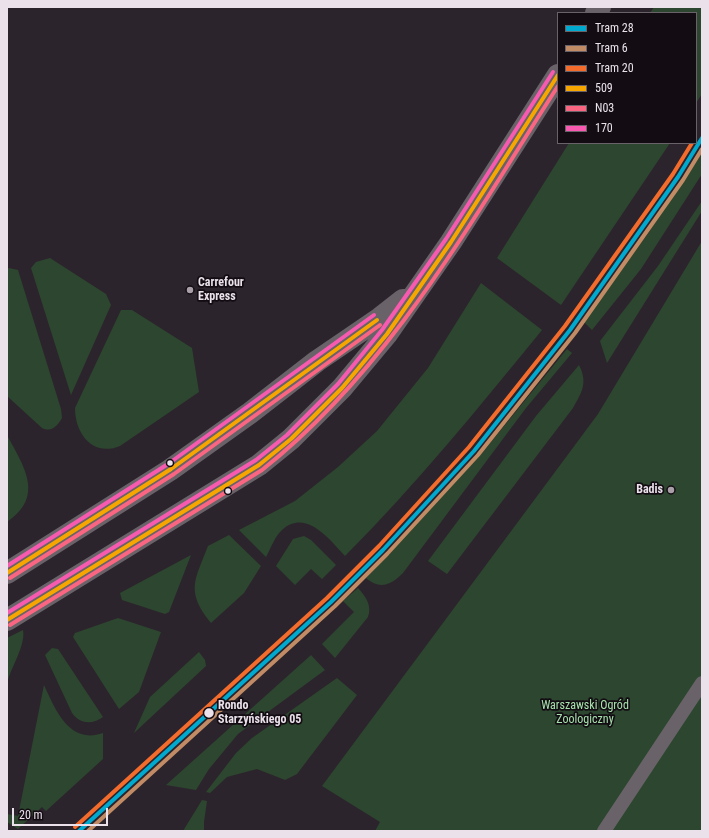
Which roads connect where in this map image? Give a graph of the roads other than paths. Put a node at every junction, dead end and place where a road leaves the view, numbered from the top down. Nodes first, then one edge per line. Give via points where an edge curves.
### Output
1 (557, 76) edge
2 (421, 285) junction
3 (7, 573) edge
4 (7, 620) edge
5 (700, 690) edge
6 (604, 831) edge

1 - 2 street
2 - 3 street via 380,318 317,361 170,470
2 - 4 street via 387,334 342,388 291,439 259,466
5 - 6 lane

